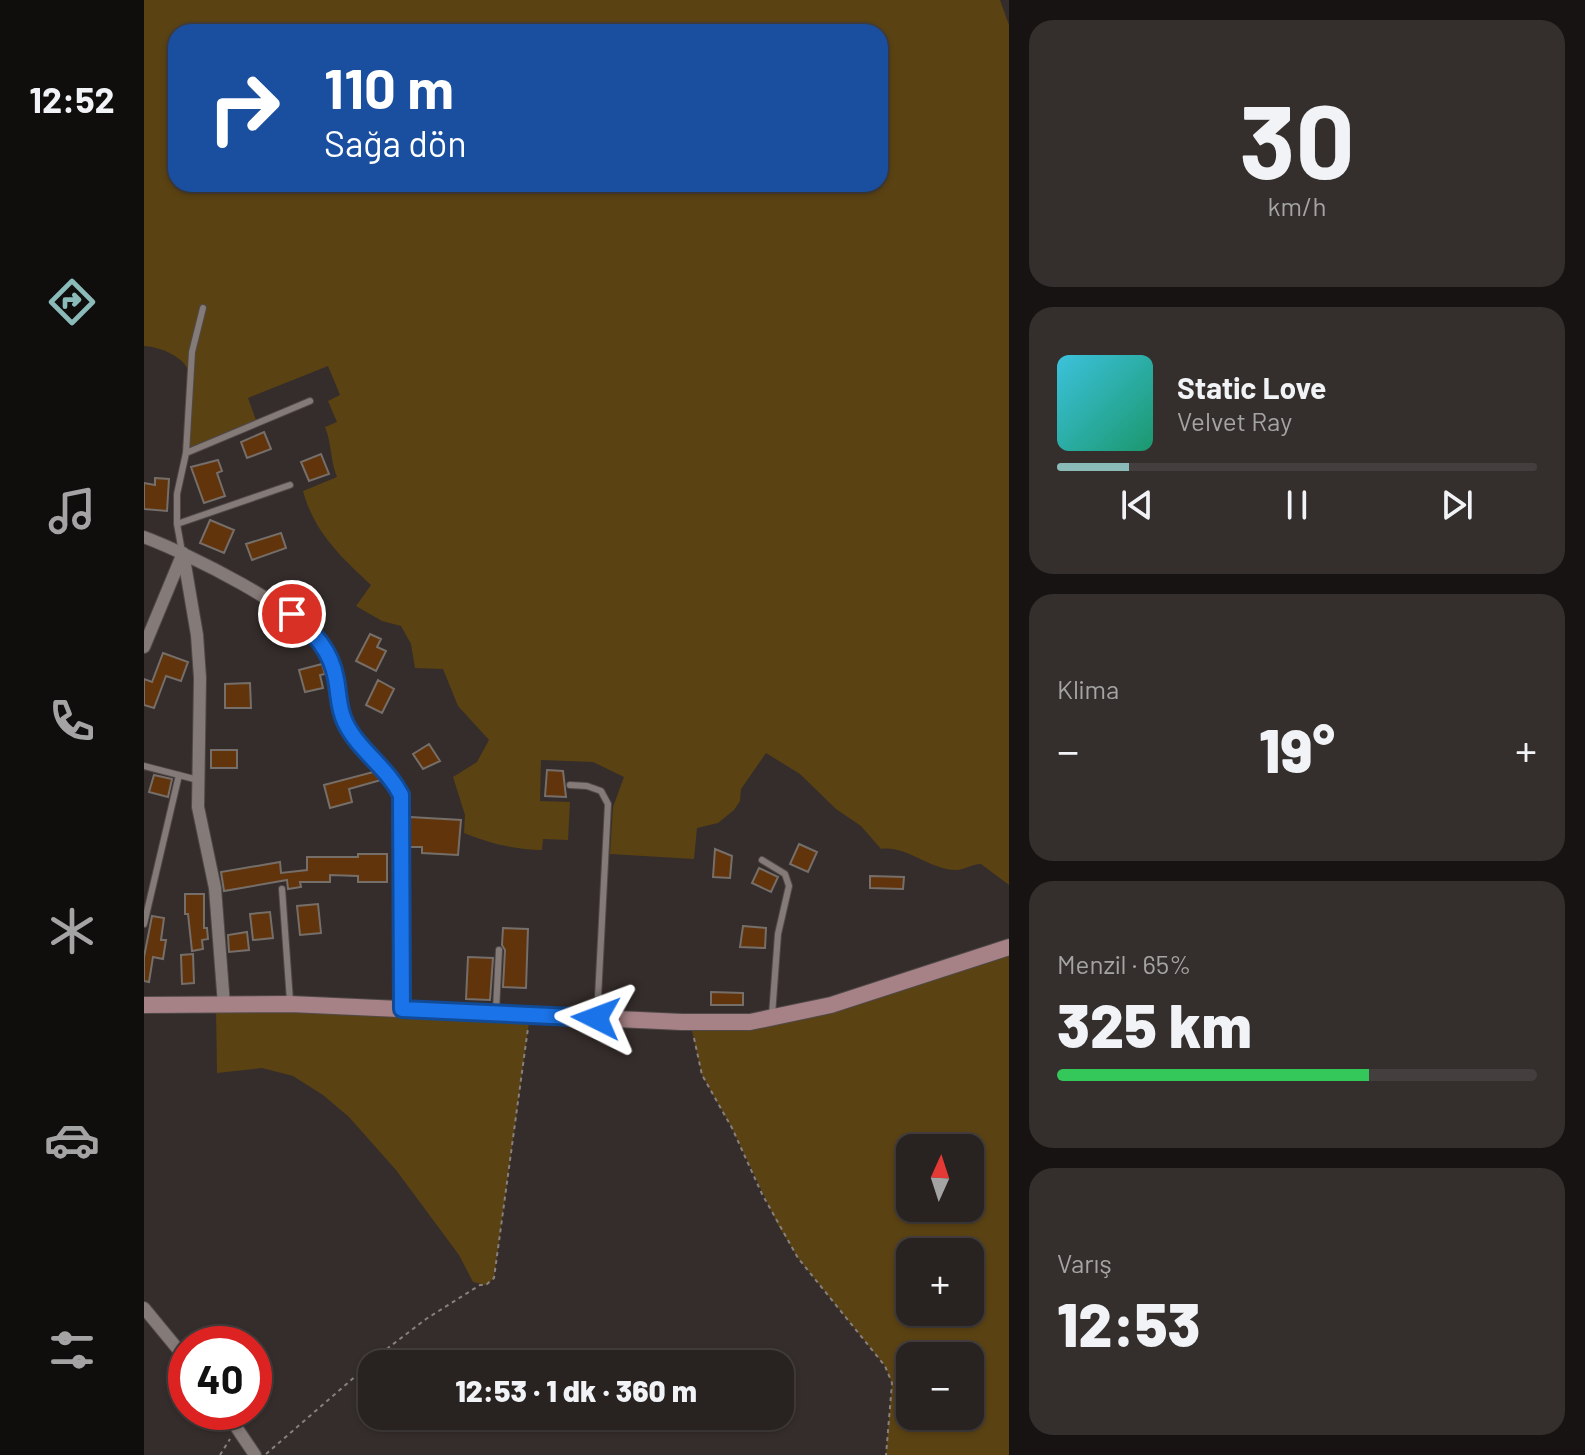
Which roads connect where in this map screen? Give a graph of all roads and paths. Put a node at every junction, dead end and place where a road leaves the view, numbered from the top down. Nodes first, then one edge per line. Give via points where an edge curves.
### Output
1 (203, 308) dead end
2 (310, 401) dead end
3 (186, 453) junction
4 (290, 485) dead end
5 (177, 524) junction
6 (144, 537) edge
7 (183, 553) junction
8 (144, 647) edge
9 (144, 766) edge
10 (179, 775) junction
11 (198, 780) junction
12 (570, 785) dead end
13 (762, 860) dead end
14 (282, 889) dead end
15 (144, 924) edge
16 (1009, 947) edge
17 (499, 950) dead end
18 (290, 1004) junction
19 (144, 1005) edge
20 (224, 1005) junction
21 (402, 1009) junction
22 (496, 1013) junction
23 (530, 1015) junction
24 (596, 1018) junction
25 (772, 1019) junction
26 (690, 1022) junction
27 (144, 1308) edge
28 (168, 1337) edge
29 (236, 1430) edge
30 (238, 1430) edge
31 (220, 1455) edge
32 (255, 1455) edge
33 (265, 1455) edge
34 (886, 1455) edge

1 - 3 lane via 192,352
2 - 3 lane
3 - 5 lane
4 - 5 lane
5 - 7 lane
6 - 7 street
7 - 8 street
7 - 11 street via 197,635
7 - 21 street via 311,630 331,659 344,720 392,776 401,795
9 - 10 lane
10 - 11 lane
10 - 15 lane
11 - 20 street via 201,828 215,888
12 - 24 lane via 601,791 608,804
13 - 25 lane via 785,874 789,886 778,934
14 - 18 lane
16 - 25 street
17 - 22 lane
18 - 20 street
18 - 21 street
19 - 20 street
21 - 22 street
22 - 23 street
23 - 24 street
23 - 33 path via 494,1278 388,1348
24 - 26 street
25 - 26 street
26 - 34 path via 702,1075 778,1225 798,1258 885,1366 892,1383
27 - 28 street
29 - 31 path
30 - 32 street

